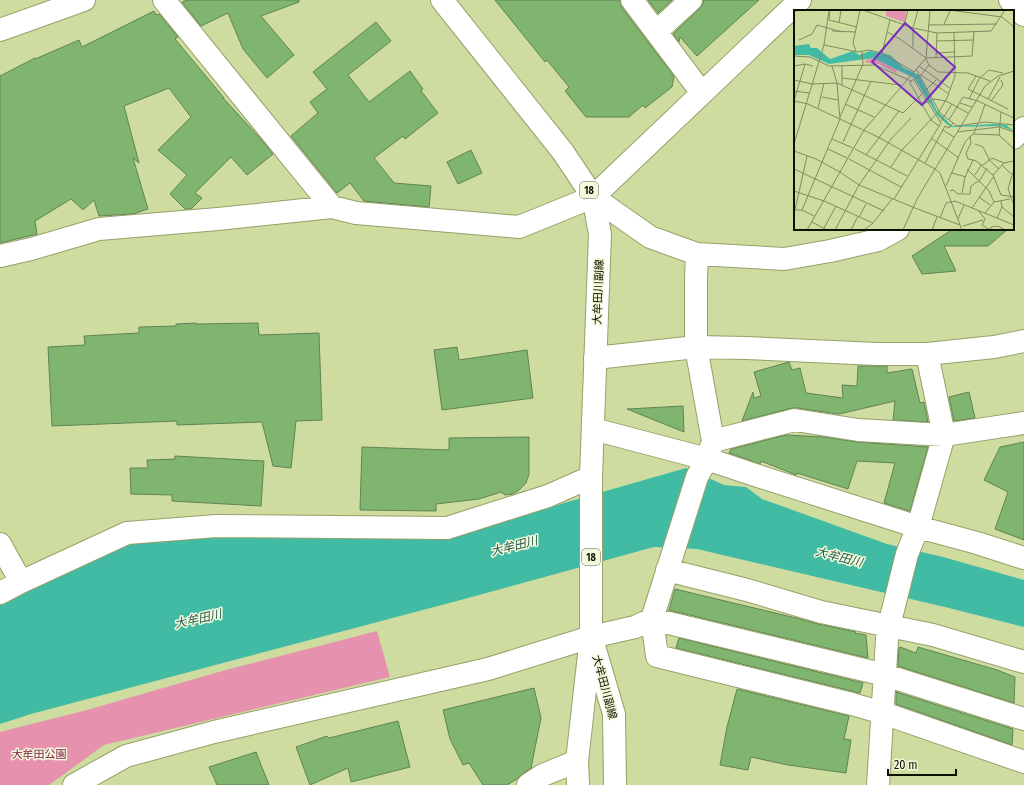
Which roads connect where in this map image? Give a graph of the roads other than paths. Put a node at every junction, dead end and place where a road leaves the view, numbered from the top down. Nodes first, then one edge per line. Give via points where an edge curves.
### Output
1 (84, 0) edge
2 (164, 0) edge
3 (442, 0) edge
4 (632, 0) edge
5 (691, 0) edge
6 (800, 0) edge
7 (1010, 0) edge
8 (1024, 15) edge
9 (2, 24) edge
10 (656, 32) junction
11 (702, 93) junction
12 (1024, 128) edge
13 (1014, 137) edge
14 (594, 197) junction
15 (332, 207) junction
16 (896, 230) edge
17 (697, 254) junction
18 (0, 256) edge
19 (1024, 341) edge
20 (696, 347) junction
21 (927, 354) junction
22 (595, 358) junction
23 (1024, 423) edge
24 (593, 429) junction
25 (944, 436) junction
26 (706, 459) junction
27 (591, 477) junction
28 (918, 527) junction
29 (0, 544) edge
30 (1024, 558) edge
31 (667, 570) junction
32 (21, 582) junction
33 (0, 593) edge
34 (891, 618) junction
35 (652, 619) junction
36 (591, 637) junction
37 (1024, 662) edge
38 (885, 675) junction
39 (883, 713) junction
40 (1024, 719) edge
41 (577, 761) junction
42 (1024, 762) edge
43 (74, 785) edge
44 (528, 785) edge
45 (578, 785) edge
46 (615, 785) edge
47 (878, 785) edge

1 - 9 street
2 - 15 street
3 - 14 street, 大牟田川副線 / 18 via 563,152
4 - 10 street
5 - 10 street
6 - 11 street
7 - 8 street
10 - 11 street
11 - 14 street
12 - 13 street
14 - 15 street via 519,227 356,213
14 - 17 street via 650,237
14 - 22 street, 大牟田川副線 / 18 via 600,234
15 - 18 street via 99,229
16 - 17 street via 878,240 784,259
17 - 20 street
19 - 21 street
20 - 21 street
20 - 22 street
20 - 26 street
21 - 25 street
22 - 24 street, 大牟田川副線 / 18
23 - 25 street
24 - 26 street
24 - 27 street, 大牟田川副線 / 18
25 - 26 street via 858,430 795,420
25 - 28 street
26 - 28 street
26 - 31 street
27 - 32 street via 548,496 447,528 216,526 127,534
27 - 36 street, 大牟田川副線 / 18
28 - 30 street
28 - 34 street via 907,554
29 - 32 street
31 - 34 street via 821,612
31 - 35 street
32 - 33 street
34 - 37 street via 933,635
34 - 38 street
35 - 36 street via 635,627
35 - 38 street
35 - 39 street via 657,656
36 - 41 street, 大牟田川副線 / 18
36 - 43 street via 488,669 214,732 126,756
36 - 46 street, 大牟田川副線 / 18 via 614,714
38 - 39 street
38 - 40 street
39 - 42 street
39 - 47 street
41 - 44 street via 543,775
41 - 45 street, 大牟田川副線 / 18

